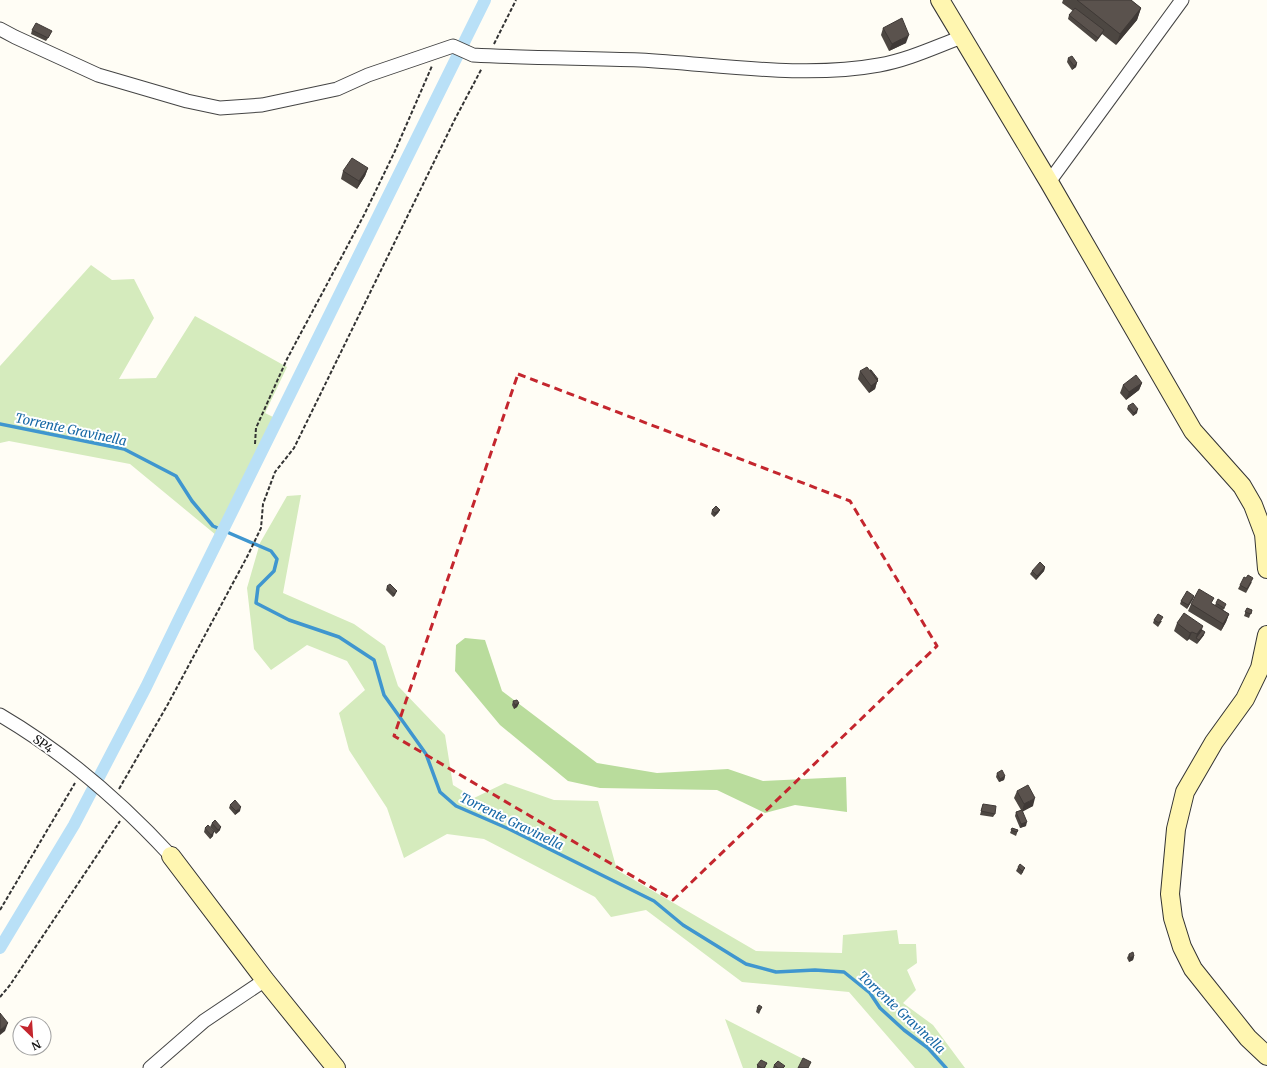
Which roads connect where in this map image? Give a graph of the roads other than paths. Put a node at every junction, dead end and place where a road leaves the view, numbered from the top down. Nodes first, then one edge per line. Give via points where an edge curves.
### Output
1 (940, 0) edge
2 (1182, 0) edge
3 (0, 29) edge
4 (962, 37) junction
5 (1049, 182) junction
6 (1267, 569) edge
7 (1267, 635) edge
8 (0, 715) edge
9 (171, 856) joint
10 (265, 980) junction
11 (1267, 1056) edge
12 (150, 1068) edge
13 (336, 1068) edge

1 - 4 street
2 - 5 street
3 - 4 street via 98,74 187,101 220,108 262,105 338,89 368,75 453,46 473,55 489,56 640,60 768,69 841,69 880,65
4 - 5 street
5 - 6 street via 1193,430 1242,486 1253,505 1264,534
7 - 11 street via 1260,668 1245,699 1214,742 1186,792 1176,828 1170,894 1177,932 1193,969 1248,1038
8 - 9 street, SP4 / SP4 via 44,744 100,789 149,832
9 - 10 street
10 - 12 street via 204,1021
10 - 13 street

